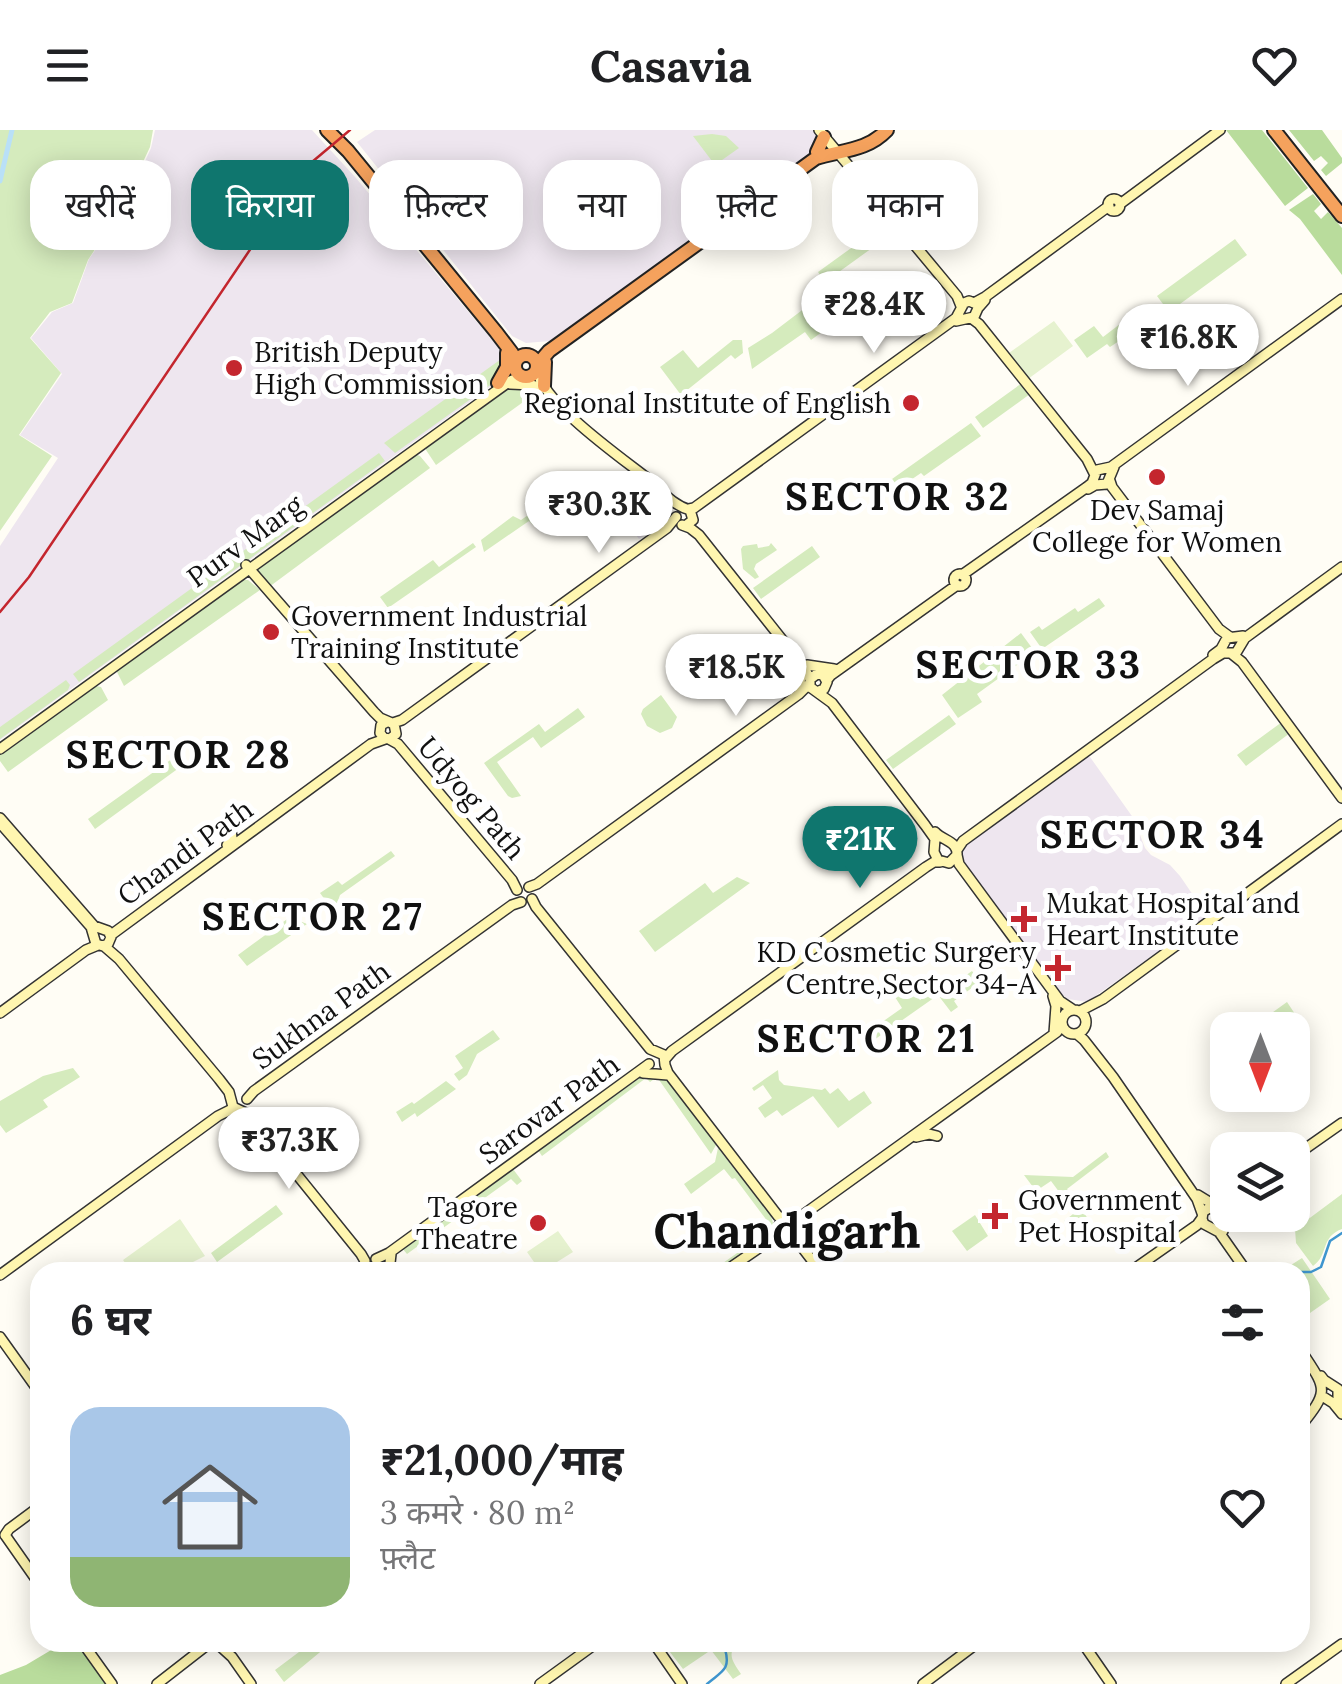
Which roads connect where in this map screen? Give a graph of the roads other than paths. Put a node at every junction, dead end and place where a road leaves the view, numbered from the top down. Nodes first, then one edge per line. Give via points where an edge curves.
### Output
1 (884, 130) edge
2 (1218, 130) edge
3 (1277, 130) edge
4 (328, 131) edge
5 (837, 147) edge
6 (817, 155) junction
7 (1342, 212) edge
8 (1342, 301) edge
9 (969, 310) junction
10 (509, 345) junction
11 (550, 347) junction
12 (526, 366) junction
13 (501, 384) junction
14 (543, 390) junction
15 (791, 426) dead end
16 (803, 429) junction
17 (1102, 477) junction
18 (669, 500) junction
19 (688, 514) junction
20 (665, 530) junction
21 (697, 531) junction
22 (1342, 565) edge
23 (246, 568) junction
24 (536, 624) junction
25 (516, 638) junction
26 (1231, 646) junction
27 (805, 665) junction
28 (835, 670) junction
29 (818, 682) junction
30 (801, 694) junction
31 (831, 699) junction
32 (388, 730) junction
33 (0, 746) edge
34 (677, 784) junction
35 (1342, 796) edge
36 (658, 797) junction
37 (0, 820) edge
38 (1342, 825) edge
39 (932, 832) junction
40 (246, 833) junction
41 (966, 836) junction
42 (237, 846) junction
43 (954, 859) junction
44 (925, 866) junction
45 (525, 894) junction
46 (1215, 912) junction
47 (1205, 925) junction
48 (104, 936) junction
49 (86, 949) junction
50 (1056, 998) junction
51 (378, 1004) junction
52 (0, 1011) edge
53 (1079, 1022) junction
54 (1055, 1035) junction
55 (658, 1061) junction
56 (243, 1100) junction
57 (221, 1113) junction
58 (942, 1116) junction
59 (1342, 1122) edge
60 (917, 1134) junction
61 (1310, 1144) edge
62 (1196, 1192) junction
63 (1210, 1202) edge
64 (774, 1212) junction
65 (1209, 1221) junction
66 (786, 1229) junction
67 (799, 1245) junction
68 (359, 1251) junction
69 (390, 1254) junction
70 (367, 1262) edge
71 (380, 1262) edge
72 (380, 1262) edge
73 (740, 1262) edge
74 (812, 1262) edge
75 (1147, 1262) edge
76 (1241, 1262) edge
77 (0, 1274) edge
78 (0, 1337) edge
79 (1310, 1364) edge
80 (30, 1379) edge
81 (1333, 1392) edge
82 (1342, 1414) edge
83 (1310, 1416) edge
84 (30, 1515) edge
85 (30, 1571) edge
86 (1342, 1646) edge
87 (89, 1652) edge
88 (202, 1652) edge
89 (227, 1652) edge
90 (587, 1652) edge
91 (661, 1652) edge
92 (969, 1652) edge
93 (1091, 1652) edge
94 (112, 1684) edge
95 (157, 1684) edge
96 (251, 1684) edge
97 (543, 1684) edge
98 (684, 1684) edge
99 (926, 1684) edge
100 (1112, 1684) edge
101 (1289, 1684) edge

1 - 5 highway via 868,145
2 - 9 main road, Chandi Path
3 - 7 highway
4 - 10 highway
5 - 6 highway
5 - 9 main road
6 - 11 highway via 695,250
6 - 11 highway via 668,255
8 - 17 main road, Sukhna Path
9 - 16 main road, Chandi Path
9 - 17 main road
9 - 19 main road, Chandi Path
10 - 11 highway
10 - 12 highway
10 - 13 highway
11 - 12 highway
11 - 14 highway
12 - 13 main road, Purv Marg
12 - 14 main road
13 - 14 main road
13 - 23 main road, Purv Marg
13 - 23 main road, Purv Marg via 425,450 411,452
14 - 18 main road
15 - 16 main road
16 - 19 main road, Chandi Path
17 - 26 main road
17 - 28 main road, Sukhna Path
18 - 19 main road
18 - 19 main road via 694,503
18 - 20 main road
19 - 20 main road, Chandi Path
19 - 21 main road
19 - 21 main road via 698,515
20 - 21 main road
20 - 24 main road, Chandi Path
21 - 27 main road
22 - 26 main road, Sarovar Path
23 - 32 main road, Udyog Path
23 - 33 main road, Purv Marg
24 - 25 main road, Chandi Path
24 - 25 main road via 532,638
24 - 25 main road via 521,623
25 - 32 main road, Chandi Path
26 - 35 main road
26 - 35 main road
26 - 41 main road, Sarovar Path
26 - 43 main road, Sarovar Path via 963,841
27 - 28 main road
27 - 29 main road
27 - 30 main road
28 - 29 main road, Sukhna Path
28 - 31 main road
29 - 30 main road, Sukhna Path
29 - 31 main road
30 - 31 main road
30 - 34 main road, Sukhna Path
31 - 39 main road
32 - 40 main road, Chandi Path
32 - 45 main road, Udyog Path
34 - 36 main road, Sukhna Path
34 - 36 main road via 674,799
34 - 36 main road via 662,781
36 - 45 main road, Sukhna Path
37 - 48 main road
38 - 46 main road
39 - 41 main road
39 - 43 main road
39 - 44 main road
40 - 42 main road, Chandi Path
40 - 42 main road
40 - 42 main road via 232,830
41 - 43 main road, Sarovar Path
42 - 48 main road, Chandi Path
43 - 44 main road, Sarovar Path
43 - 44 main road
43 - 50 main road
43 - 50 main road
44 - 55 main road, Sarovar Path
45 - 51 main road, Sukhna Path
45 - 55 main road, Udyog Path
46 - 47 main road
46 - 47 main road via 1220,927
47 - 53 main road
48 - 49 main road
48 - 49 main road, Chandi Path
48 - 49 main road
48 - 56 main road
49 - 52 main road, Chandi Path
50 - 53 main road
50 - 53 main road
50 - 54 main road
51 - 51 main road via 377,997 369,995
51 - 56 main road, Sukhna Path
53 - 54 main road
53 - 54 main road
53 - 62 main road
54 - 58 main road
55 - 64 main road, Udyog Path
55 - 69 main road, Sarovar Path
55 - 69 main road, Sarovar Path via 507,1160
56 - 57 main road, Sukhna Path
56 - 57 main road via 236,1111
56 - 57 main road via 226,1098
56 - 68 main road
57 - 77 main road, Sukhna Path
58 - 60 main road
58 - 60 main road via 936,1133
58 - 60 main road via 924,1116
59 - 61 main road
60 - 66 main road
62 - 63 main road
62 - 65 main road
62 - 65 main road
64 - 66 main road via 775,1225
64 - 66 main road via 790,1218
65 - 75 main road
65 - 76 main road
66 - 67 main road via 788,1241
66 - 67 main road via 798,1234
66 - 73 main road
67 - 74 main road
68 - 69 main road
68 - 70 main road
69 - 71 main road, Sarovar Path
69 - 72 main road
78 - 80 main road
79 - 81 main road
81 - 82 main road
81 - 83 main road
84 - 85 main road via 5,1535
86 - 101 main road
87 - 94 main road
88 - 95 main road
89 - 96 main road
90 - 97 main road
91 - 98 main road
92 - 99 main road
93 - 100 main road

